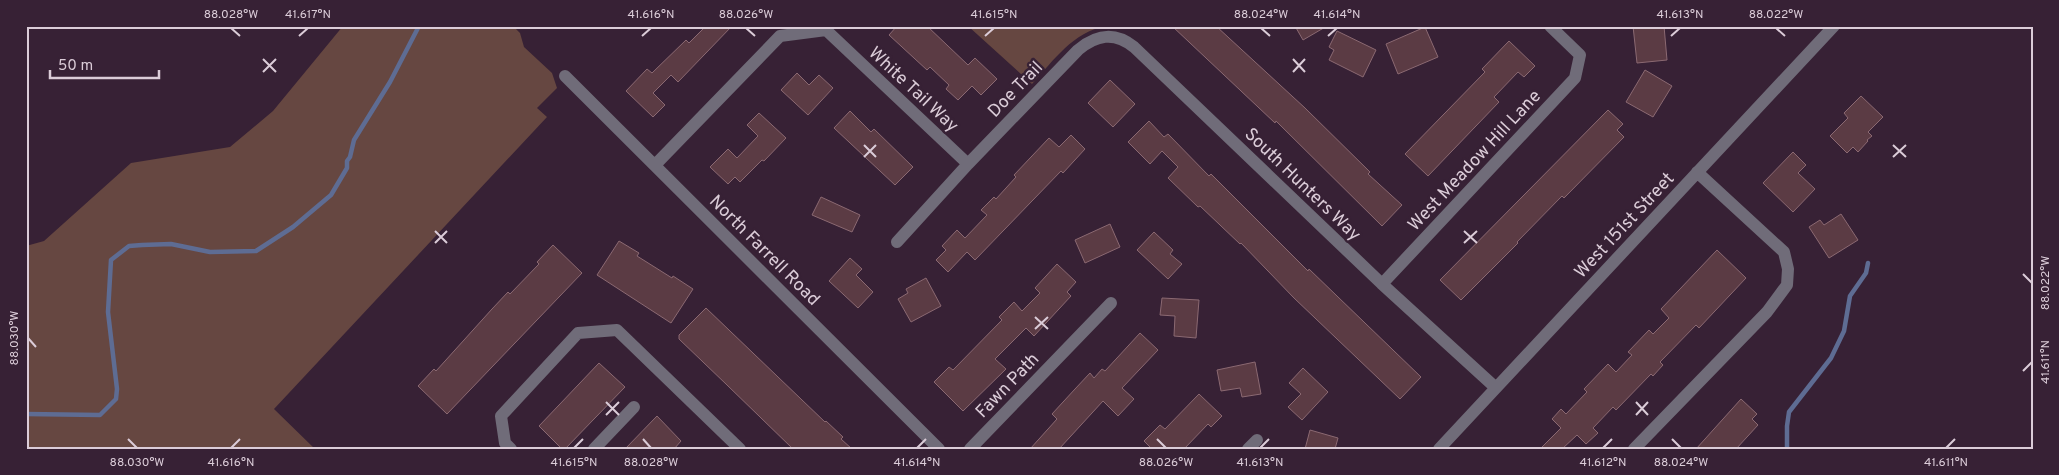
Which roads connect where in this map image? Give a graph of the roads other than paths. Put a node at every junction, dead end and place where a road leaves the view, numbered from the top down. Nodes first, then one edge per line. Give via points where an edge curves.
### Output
1 (1550, 26) edge
2 (1834, 26) edge
3 (1078, 50) joint
4 (565, 76) dead end
5 (968, 164) junction
6 (655, 165) junction
7 (1697, 172) junction
8 (897, 242) dead end
9 (1382, 284) junction
10 (1112, 303) dead end
11 (1496, 388) junction
12 (634, 407) dead end
13 (511, 449) edge
14 (594, 449) edge
15 (740, 449) edge
16 (939, 449) edge
17 (970, 449) edge
18 (1439, 449) edge
19 (1634, 449) edge

1 - 9 street, West Meadow Hill Lane via 1580,55 1574,78
2 - 7 street, West 151st Street
3 - 5 street, Doe Trail
3 - 9 street, South Hunters Way via 1098,37 1109,36 1126,41
4 - 6 street, North Farrell Road
5 - 6 street, White Tail Way via 826,30 780,36
5 - 8 street, Doe Trail
6 - 16 street, North Farrell Road
7 - 11 street, West 151st Street
7 - 19 street via 1784,252 1788,269 1786,285 1766,312
9 - 11 street, South Hunters Way
10 - 17 street, Fawn Path
11 - 18 street, West 151st Street
12 - 14 street
13 - 15 street via 505,443 501,416 578,334 617,330

